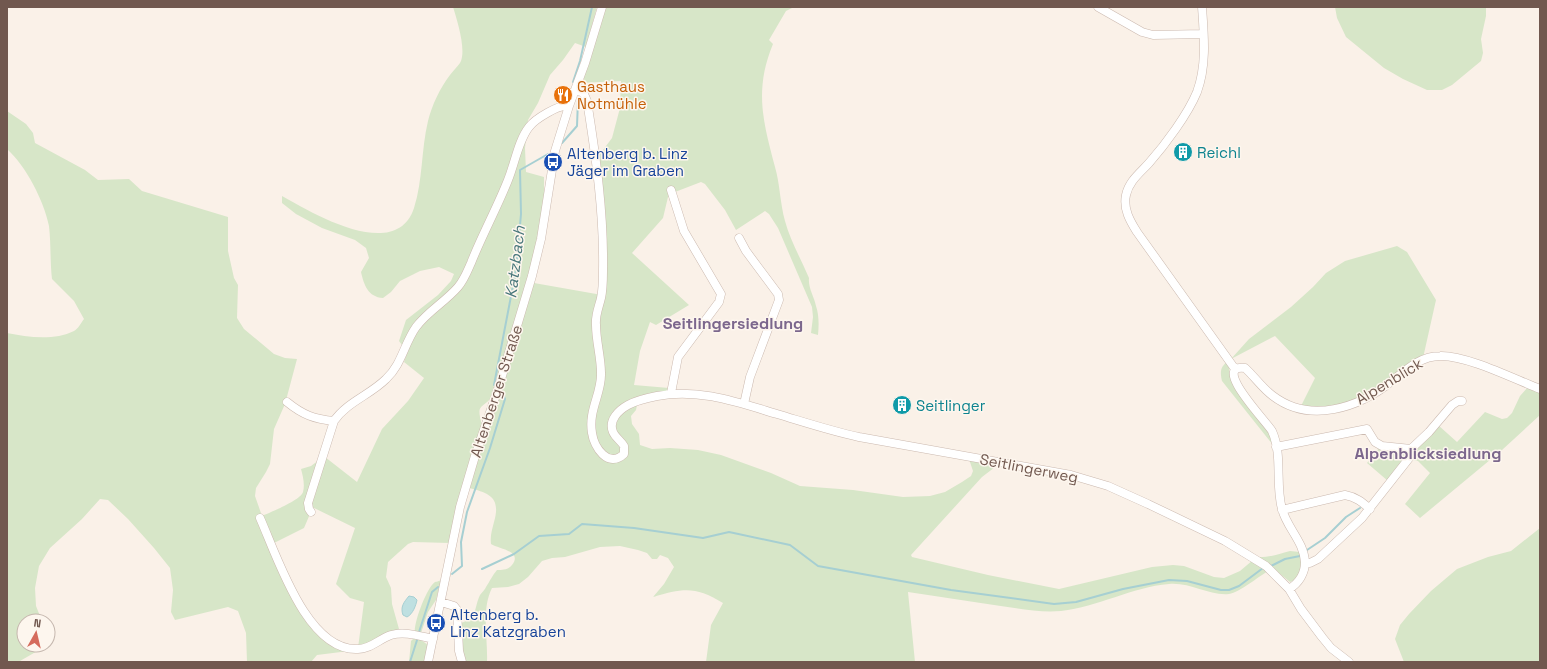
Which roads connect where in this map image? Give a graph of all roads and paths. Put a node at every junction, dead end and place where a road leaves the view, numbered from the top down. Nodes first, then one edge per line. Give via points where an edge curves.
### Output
1 (602, 7) edge
2 (1098, 7) edge
3 (1202, 7) edge
4 (1204, 34) junction
5 (576, 88) junction
6 (569, 106) junction
7 (671, 190) dead end
8 (739, 238) dead end
9 (1235, 370) junction
10 (1540, 390) edge
11 (671, 393) junction
12 (1462, 401) dead end
13 (287, 402) dead end
14 (744, 404) junction
15 (334, 421) junction
16 (1276, 447) junction
17 (1411, 449) junction
18 (1370, 509) junction
19 (1282, 510) junction
20 (311, 512) dead end
21 (260, 518) dead end
22 (1305, 563) junction
23 (1289, 589) junction
24 (441, 602) junction
25 (433, 639) junction
26 (428, 662) edge
27 (462, 662) edge
28 (1349, 662) edge

1 - 5 street, Altenberger Straße
2 - 4 street via 1147,33
3 - 4 street
4 - 9 street via 1202,72 1190,107 1166,142 1133,179 1125,204 1137,232
5 - 6 street, Altenberger Straße
5 - 11 street, Seitlingerweg via 584,94 587,101 600,197 603,279 596,325 601,378 591,423 593,438 601,454 611,458 624,454 624,446 612,427 614,418 623,408 644,399
6 - 15 street via 561,106 537,119 526,131 503,192 459,287 421,321 411,335 401,359 387,378 339,413
6 - 24 street, Altenberger Straße via 553,162 536,265 462,499
7 - 11 street via 684,231 721,294 719,302 678,357
8 - 14 street via 778,294 779,300 750,377
9 - 10 street, Alpenblick via 1239,367 1245,368 1273,396 1296,409 1309,411 1322,411 1365,399 1377,393 1413,364 1439,356 1470,362
9 - 16 street via 1233,372 1237,386 1267,424
11 - 14 street, Seitlingerweg via 702,394
12 - 17 street via 1452,405
13 - 15 street via 308,416
14 - 23 street, Seitlingerweg via 859,437 1071,475 1108,486 1245,552 1266,566
15 - 20 street via 308,503
16 - 17 street, Alpenblick via 1367,429 1375,442 1382,446
16 - 19 street via 1278,491
17 - 18 street via 1410,457
18 - 19 street via 1362,502 1345,495
18 - 22 street via 1318,559
19 - 22 street via 1301,545
21 - 25 street via 287,582 317,630 336,645 360,649 391,635 402,633
22 - 23 street via 1299,580
23 - 28 street, Seitlingerweg via 1318,633
24 - 25 street, Altenberger Straße
24 - 27 street via 454,606 457,610
25 - 26 street, Altenberger Straße

